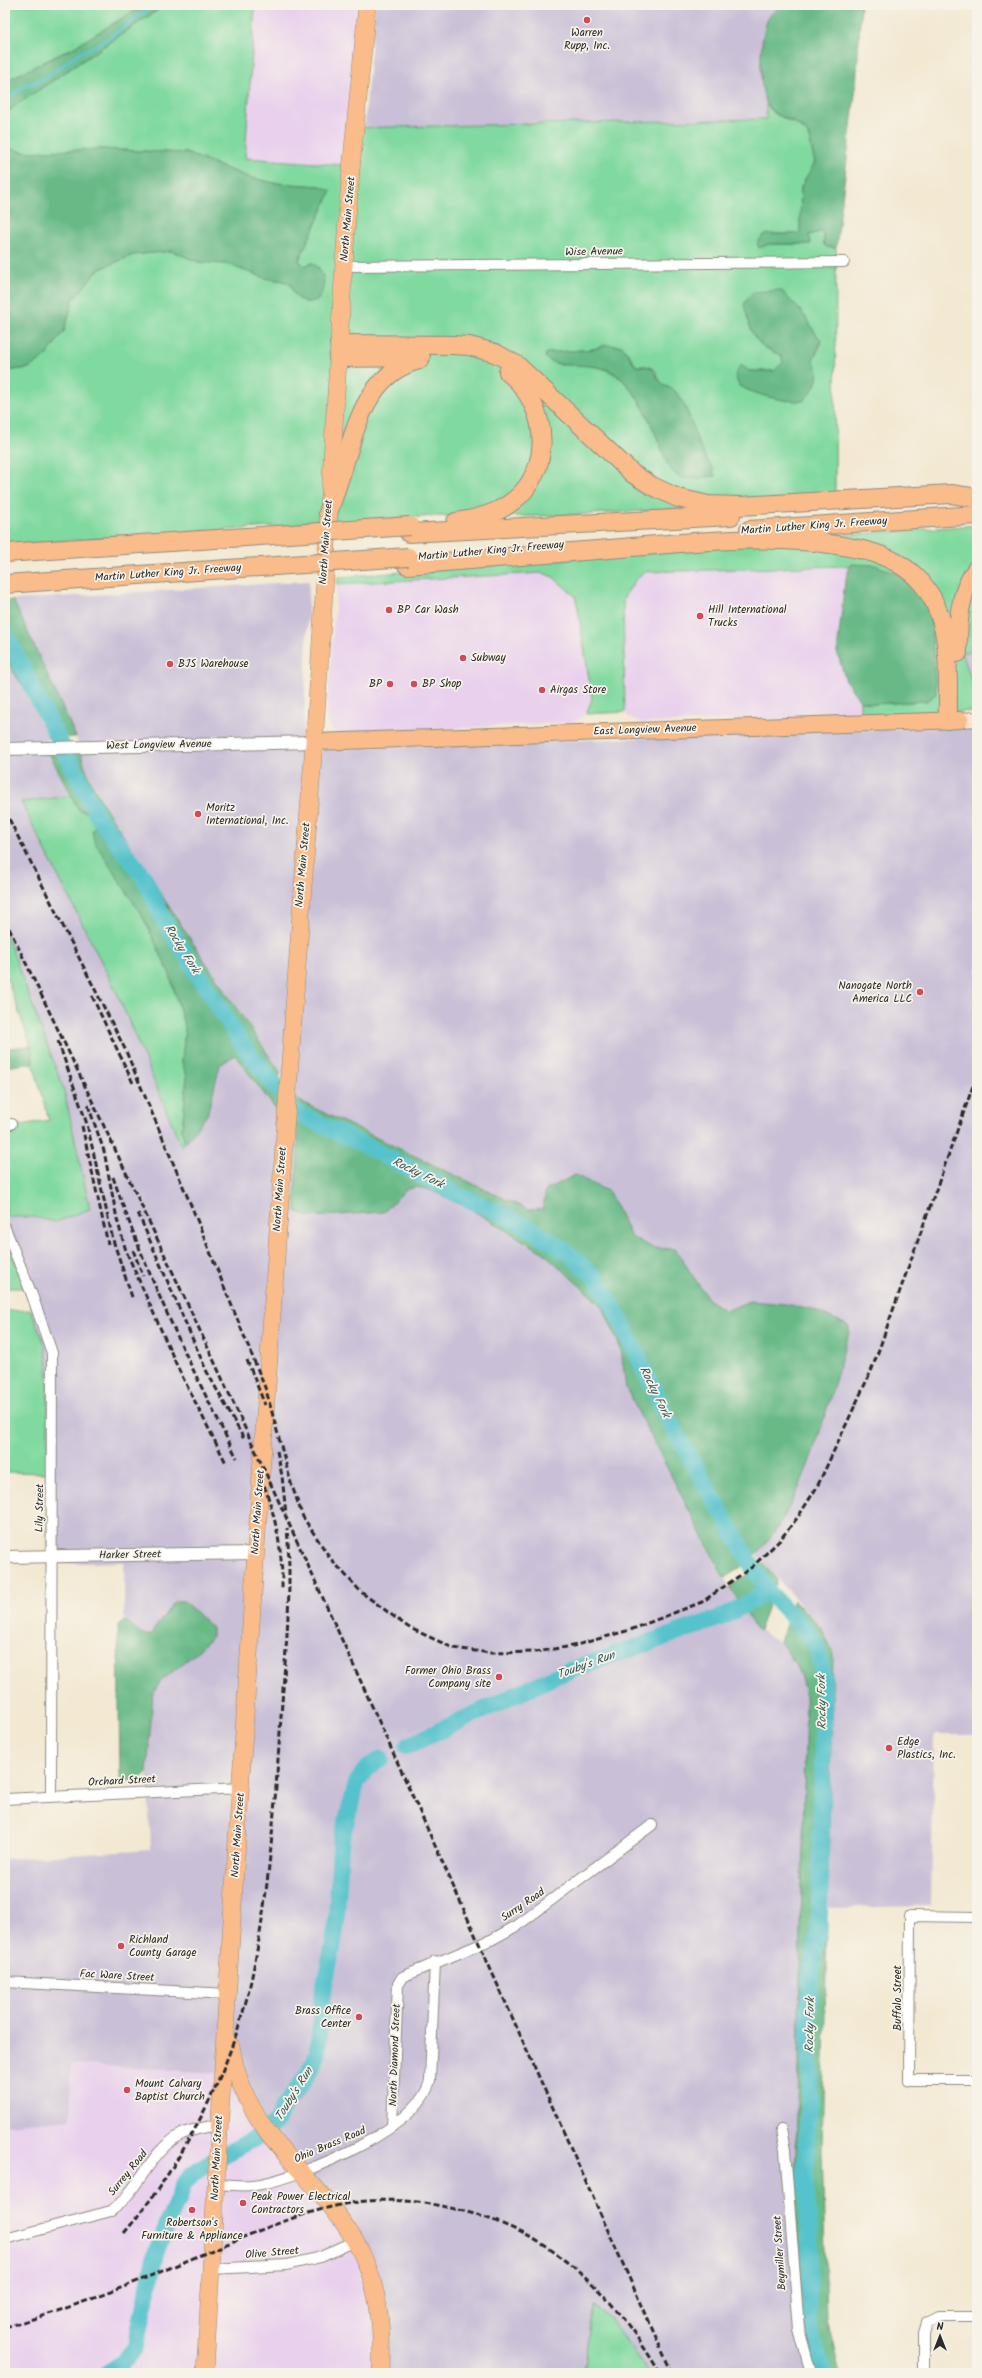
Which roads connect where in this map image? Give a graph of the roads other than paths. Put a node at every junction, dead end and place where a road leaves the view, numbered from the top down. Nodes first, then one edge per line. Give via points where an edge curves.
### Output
1 (367, 5) edge
2 (844, 262) dead end
3 (344, 266) junction
4 (338, 351) junction
5 (433, 357) junction
6 (977, 499) edge
7 (328, 513) junction
8 (977, 515) edge
9 (410, 530) junction
10 (5, 553) edge
11 (5, 560) edge
12 (407, 561) junction
13 (977, 568) edge
14 (5, 584) edge
15 (5, 592) edge
16 (962, 720) edge
17 (314, 742) junction
18 (5, 749) edge
19 (5, 1228) edge
20 (255, 1554) junction
21 (51, 1556) junction
22 (5, 1557) edge
23 (241, 1788) junction
24 (50, 1796) junction
25 (5, 1799) edge
26 (652, 1825) dead end
27 (977, 1917) edge
28 (435, 1961) junction
29 (5, 1982) edge
30 (398, 1984) joint
31 (228, 1994) junction
32 (227, 2014) junction
33 (977, 2080) edge
34 (218, 2125) junction
35 (392, 2126) junction
36 (781, 2130) dead end
37 (299, 2171) junction
38 (216, 2178) junction
39 (5, 2239) edge
40 (355, 2241) junction
41 (211, 2269) junction
42 (977, 2316) edge
43 (205, 2373) edge
44 (381, 2373) edge
45 (811, 2373) edge
46 (924, 2373) edge

1 - 3 highway, North Main Street
2 - 3 street, Wise Avenue
3 - 4 highway, North Main Street
4 - 5 highway
4 - 6 highway via 452,345 469,346 495,353 525,371 633,474 664,493 694,502 740,506 951,494
4 - 7 highway, North Main Street
5 - 7 highway via 397,369 371,395 356,426
5 - 9 highway via 477,359 496,365 514,377 528,392 536,411 542,427 542,449 537,467 525,487 497,511 466,520
6 - 9 highway, Martin Luther King Jr. Freeway via 726,516
7 - 17 highway, North Main Street
8 - 12 highway, Martin Luther King Jr. Freeway via 732,531
9 - 10 highway, bridge
9 - 11 highway, Martin Luther King Jr. Freeway
12 - 14 highway, Martin Luther King Jr. Freeway, bridge
12 - 15 highway
12 - 16 highway via 720,541 797,542 869,552 895,562 909,571 920,581 936,604 945,630
13 - 16 highway via 963,594 958,619
16 - 17 main road, East Longview Avenue
17 - 18 street, West Longview Avenue
17 - 20 highway, North Main Street via 288,1069
19 - 21 street, Lily Street via 52,1353
20 - 21 street, Harker Street
20 - 23 highway, North Main Street
21 - 22 street, Harker Street
21 - 24 street, Lily Street
23 - 24 street, Orchard Street
23 - 31 highway, North Main Street
24 - 25 street, Orchard Street
26 - 28 street, Surry Road via 518,1925 493,1939
27 - 33 street, Buffalo Street via 910,1916 909,2080
28 - 30 street, Surry Road via 403,1975
28 - 35 street, Ohio Brass Road via 429,2088 417,2104
29 - 31 street, Fac Ware Street
30 - 35 street, North Diamond Street
31 - 32 highway, North Main Street
32 - 34 highway, North Main Street
32 - 37 highway via 237,2076 244,2092 277,2147
34 - 38 highway, North Main Street
34 - 39 street, Surrey Road via 189,2131 171,2141 123,2200 110,2210
35 - 37 street, Ohio Brass Road via 361,2147
36 - 45 street, Beymiller Street via 785,2150 799,2329
37 - 38 street, Ohio Brass Road via 260,2184
37 - 40 highway via 331,2207
38 - 41 highway, North Main Street
40 - 41 street, Olive Street via 321,2257 293,2264
40 - 44 highway via 369,2273 379,2308 382,2338
41 - 43 highway, North Main Street
42 - 46 street via 931,2318 925,2327

